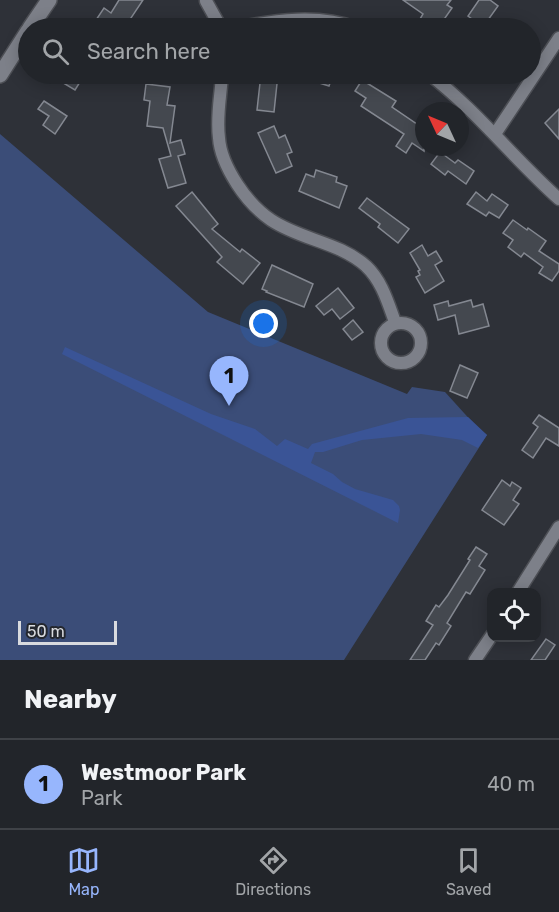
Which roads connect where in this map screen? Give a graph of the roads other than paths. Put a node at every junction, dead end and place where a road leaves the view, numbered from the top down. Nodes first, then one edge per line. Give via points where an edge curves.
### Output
1 (49, 0) edge
2 (206, 1) edge
3 (37, 18) edge
4 (215, 18) edge
5 (559, 38) edge
6 (18, 47) edge
7 (541, 65) edge
8 (0, 75) edge
9 (222, 84) edge
10 (440, 84) edge
11 (528, 84) edge
12 (495, 134) junction
13 (559, 199) edge
14 (395, 322) dead end
15 (559, 527) edge
16 (521, 588) edge
17 (487, 642) edge
18 (476, 660) edge

1 - 3 street
2 - 4 street
5 - 7 street
6 - 8 street
9 - 14 street via 219,137 223,157 242,192 272,221 357,259 383,290
10 - 12 street
11 - 12 street
12 - 13 street
15 - 16 street
17 - 18 street

